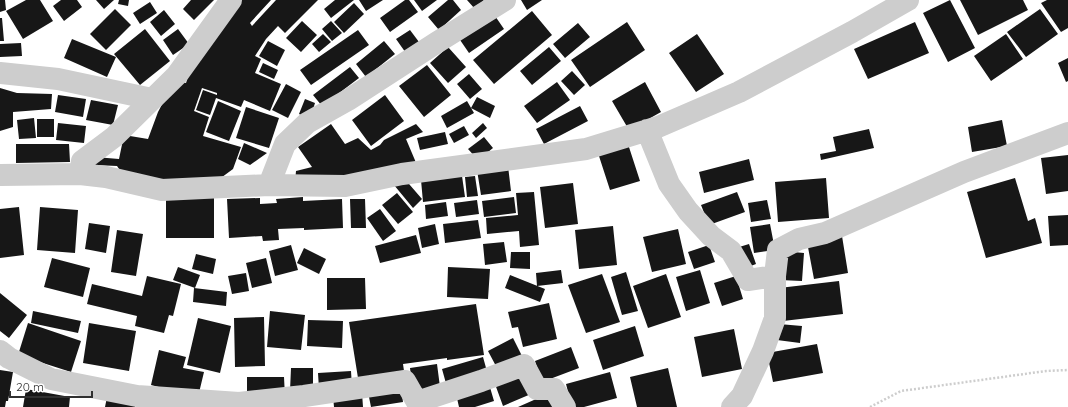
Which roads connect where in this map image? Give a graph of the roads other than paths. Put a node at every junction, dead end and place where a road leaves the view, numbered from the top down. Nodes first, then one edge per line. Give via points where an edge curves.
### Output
1 (231, 0) edge
2 (505, 0) edge
3 (908, 0) edge
4 (0, 73) edge
5 (152, 99) junction
6 (647, 130) junction
7 (1068, 133) edge
8 (80, 174) junction
9 (0, 175) edge
10 (269, 185) junction
11 (775, 276) junction
12 (0, 351) edge
13 (565, 407) edge
14 (732, 407) edge

1 - 5 street via 177,75
2 - 10 street via 348,100 307,122 285,144
3 - 6 street via 738,92
4 - 5 street via 58,79
5 - 8 street via 114,137 82,161
6 - 10 street via 586,149 402,174 345,186
6 - 11 street via 669,184 688,211 711,236 731,251 748,280
7 - 11 street via 964,172 825,233 799,239 778,250
8 - 9 street
8 - 10 street via 106,176 162,190
11 - 14 street via 775,318 742,396
12 - 13 street via 51,379 137,396 239,403 405,381 417,402 524,365 537,389 554,389

